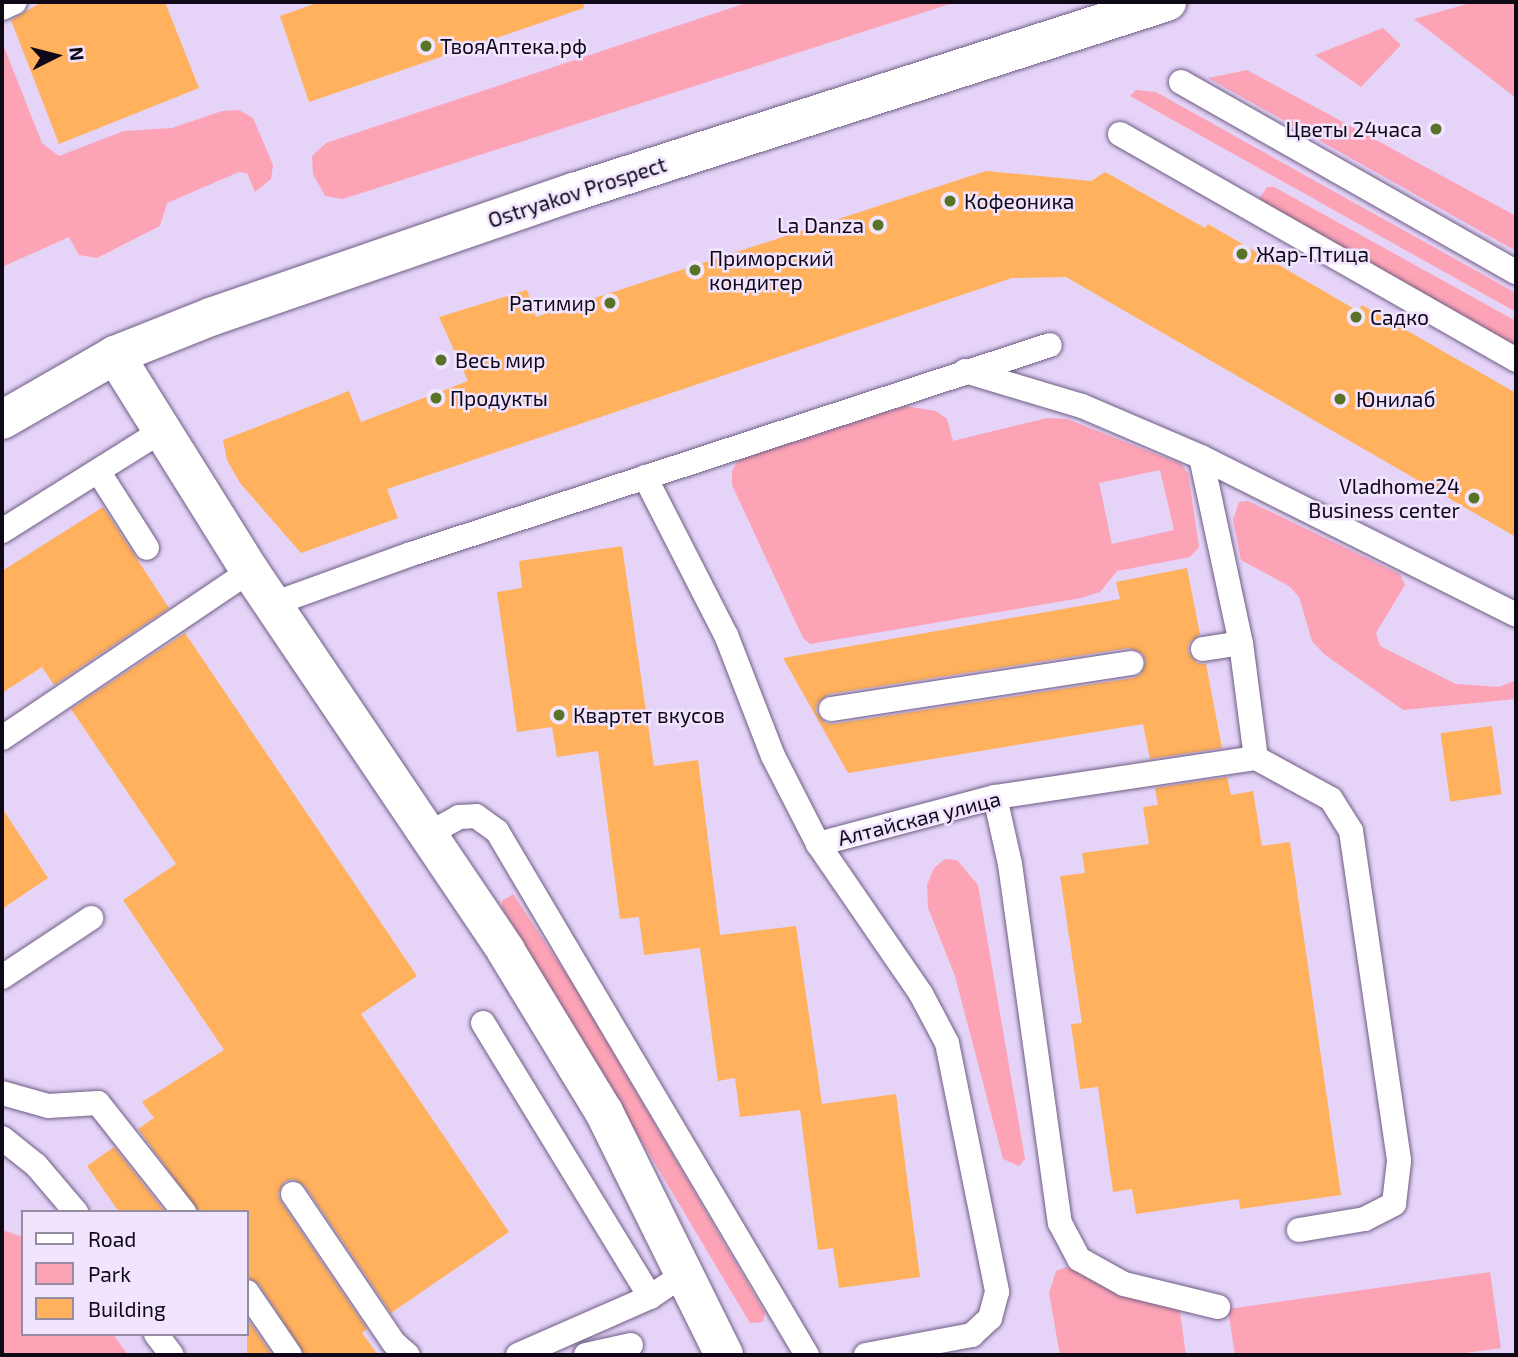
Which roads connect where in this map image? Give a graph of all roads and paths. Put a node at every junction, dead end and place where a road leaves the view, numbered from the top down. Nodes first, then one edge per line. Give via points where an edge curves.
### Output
1 (15, 2) edge
2 (1167, 2) edge
3 (2, 8) edge
4 (1181, 82) dead end
5 (1119, 134) dead end
6 (1516, 272) edge
7 (1050, 345) dead end
8 (115, 355) junction
9 (1516, 360) edge
10 (965, 371) junction
11 (2, 420) edge
12 (160, 432) junction
13 (1200, 457) junction
14 (98, 471) junction
15 (645, 477) junction
16 (2, 531) edge
17 (147, 548) dead end
18 (250, 571) junction
19 (273, 604) junction
20 (1516, 615) edge
21 (1241, 643) junction
22 (1203, 649) dead end
23 (1131, 663) dead end
24 (831, 709) dead end
25 (2, 738) edge
26 (1256, 758) junction
27 (995, 797) junction
28 (425, 836) junction
29 (818, 844) junction
30 (91, 918) dead end
31 (2, 977) edge
32 (483, 1023) dead end
33 (2, 1093) edge
34 (2, 1138) edge
35 (293, 1194) dead end
36 (74, 1210) edge
37 (182, 1210) edge
38 (1299, 1230) dead end
39 (687, 1272) junction
40 (248, 1293) edge
41 (650, 1297) junction
42 (1219, 1307) dead end
43 (158, 1336) edge
44 (631, 1345) dead end
45 (172, 1355) edge
46 (290, 1355) edge
47 (408, 1355) edge
48 (518, 1355) edge
49 (586, 1355) edge
50 (724, 1355) edge
51 (807, 1355) edge
52 (866, 1355) edge

1 - 3 lane
2 - 8 main road, Ostryakov Prospect via 574,192 213,316
4 - 6 lane
5 - 9 lane
7 - 10 lane
8 - 11 main road, Ostryakov Prospect
8 - 12 main road
10 - 13 lane via 1082,406
10 - 15 lane
12 - 14 lane
12 - 18 main road
13 - 20 lane
13 - 21 lane
14 - 16 lane
14 - 17 lane
15 - 19 lane
15 - 29 lane, Алтайская улица via 726,635 773,756
18 - 19 main road
18 - 25 lane
19 - 28 main road
21 - 22 lane
21 - 26 lane
23 - 24 lane
26 - 27 lane, Алтайская улица
26 - 38 lane via 1331,799 1351,831 1399,1161 1394,1204 1365,1219
27 - 29 lane, Алтайская улица
27 - 42 lane via 1010,864 1060,1223 1079,1259 1124,1284
28 - 39 main road via 506,951 604,1111
28 - 51 lane via 459,817 476,816 497,831
29 - 52 lane via 921,994 947,1043 997,1292 990,1318 972,1335
30 - 31 lane
32 - 41 lane
33 - 37 lane via 48,1106 98,1103
34 - 36 lane via 36,1165
35 - 47 lane via 394,1343
39 - 41 lane
39 - 50 main road
40 - 46 lane
41 - 48 lane
43 - 45 lane
44 - 49 lane

